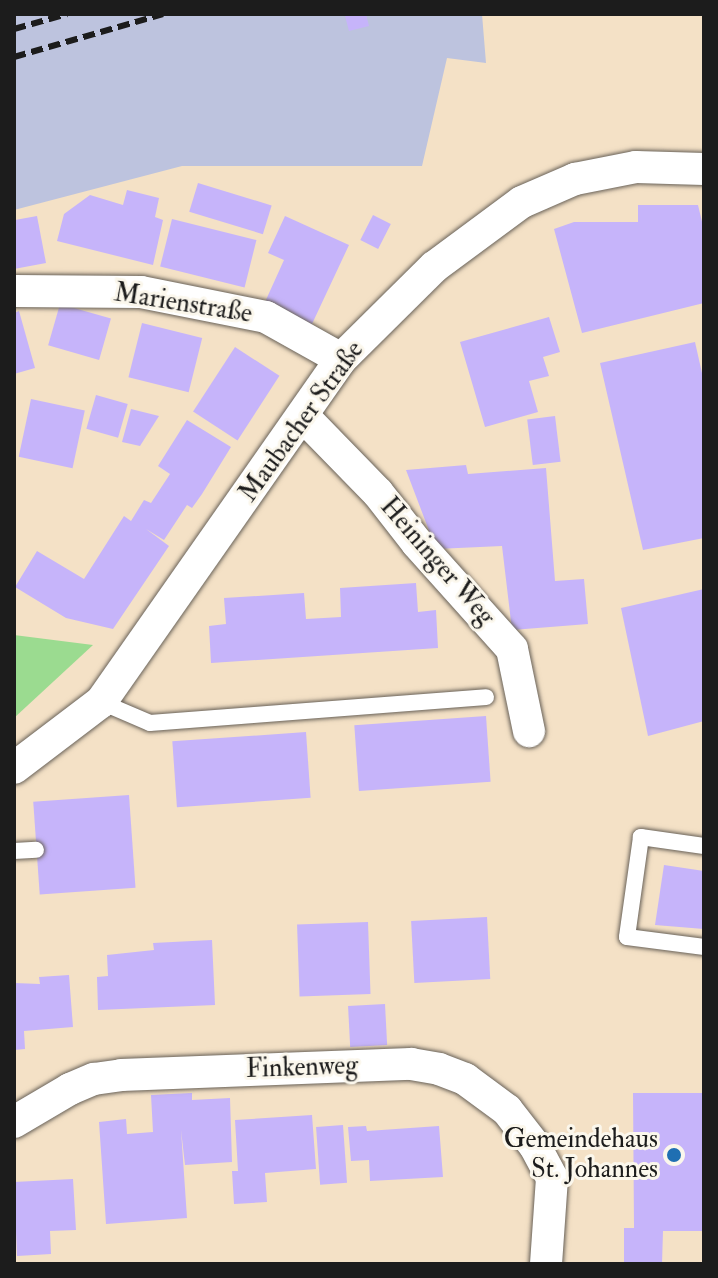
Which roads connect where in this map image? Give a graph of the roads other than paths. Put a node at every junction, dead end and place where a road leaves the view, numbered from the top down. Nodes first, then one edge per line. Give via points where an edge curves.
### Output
1 (704, 169) edge
2 (14, 291) edge
3 (341, 359) junction
4 (303, 416) junction
5 (486, 697) dead end
6 (101, 702) junction
7 (529, 731) dead end
8 (14, 768) edge
9 (704, 846) edge
10 (36, 850) dead end
11 (14, 851) edge
12 (704, 947) edge
13 (14, 1122) edge
14 (546, 1264) edge

1 - 3 street, Maubacher Straße via 636,167 575,179 522,202 434,267
2 - 3 street, Marienstraße via 141,292 266,317
3 - 4 street, Maubacher Straße
4 - 6 street, Maubacher Straße
4 - 7 street, Heininger Weg via 378,493 512,649
5 - 6 lane via 150,723
6 - 8 street, Maubacher Straße
9 - 12 lane via 641,837 627,937
10 - 11 lane
13 - 14 street, Finkenweg via 70,1089 121,1075 411,1064 439,1069 465,1079 507,1110 535,1146 552,1178

